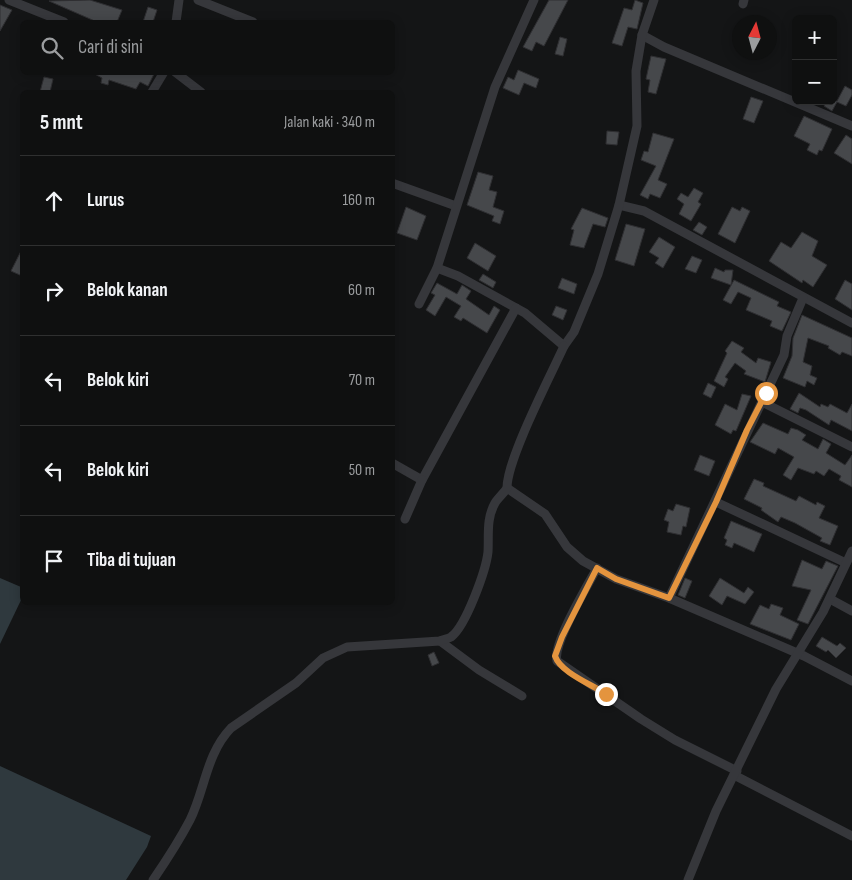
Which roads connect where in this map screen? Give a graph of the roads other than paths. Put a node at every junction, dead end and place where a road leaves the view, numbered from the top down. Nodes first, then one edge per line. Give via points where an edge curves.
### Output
1 (9, 0) edge
2 (179, 0) edge
3 (198, 0) edge
4 (534, 0) edge
5 (654, 0) edge
6 (59, 20) edge
7 (176, 20) edge
8 (248, 20) edge
9 (642, 35) junction
10 (162, 75) edge
11 (179, 75) edge
12 (153, 90) edge
13 (198, 90) edge
14 (852, 126) edge
15 (395, 184) edge
16 (620, 205) junction
17 (456, 206) junction
18 (437, 268) junction
19 (803, 298) junction
20 (419, 304) dead end
21 (516, 308) junction
22 (852, 323) edge
23 (564, 346) junction
24 (762, 402) junction
25 (852, 447) edge
26 (395, 465) edge
27 (422, 480) junction
28 (507, 488) junction
29 (716, 502) junction
30 (405, 519) dead end
31 (852, 551) edge
32 (846, 563) junction
33 (597, 568) junction
34 (669, 598) junction
35 (830, 599) junction
36 (852, 611) edge
37 (440, 641) junction
38 (799, 654) junction
39 (852, 681) edge
40 (522, 696) dead end
41 (735, 773) junction
42 (852, 836) edge
43 (153, 880) edge
44 (688, 880) edge

1 - 6 street
2 - 7 street
3 - 8 street
4 - 17 street via 496,87
5 - 9 street
9 - 14 street
9 - 16 street via 636,71 637,126
10 - 12 street
11 - 13 street
15 - 17 street
16 - 19 street via 644,211
16 - 23 street via 598,274 574,332
17 - 18 street
18 - 20 street
18 - 21 street
19 - 22 street
19 - 24 street via 787,336 784,355
21 - 23 street
21 - 27 street
23 - 28 street via 520,444
24 - 25 street
24 - 29 street
26 - 27 street
27 - 30 street
28 - 33 street via 545,514 568,547
28 - 37 street via 495,503 486,537 488,552 482,575 466,614 451,637
29 - 32 street
29 - 34 street
31 - 32 street
32 - 35 street
33 - 34 street via 616,579
33 - 41 street via 562,637 555,656 557,661 675,740
34 - 38 street
35 - 36 street
35 - 38 street
37 - 40 street
37 - 43 street via 347,646 334,651 296,683 231,728 213,754 190,819
38 - 39 street
38 - 41 street via 776,689
41 - 42 street
41 - 44 street

